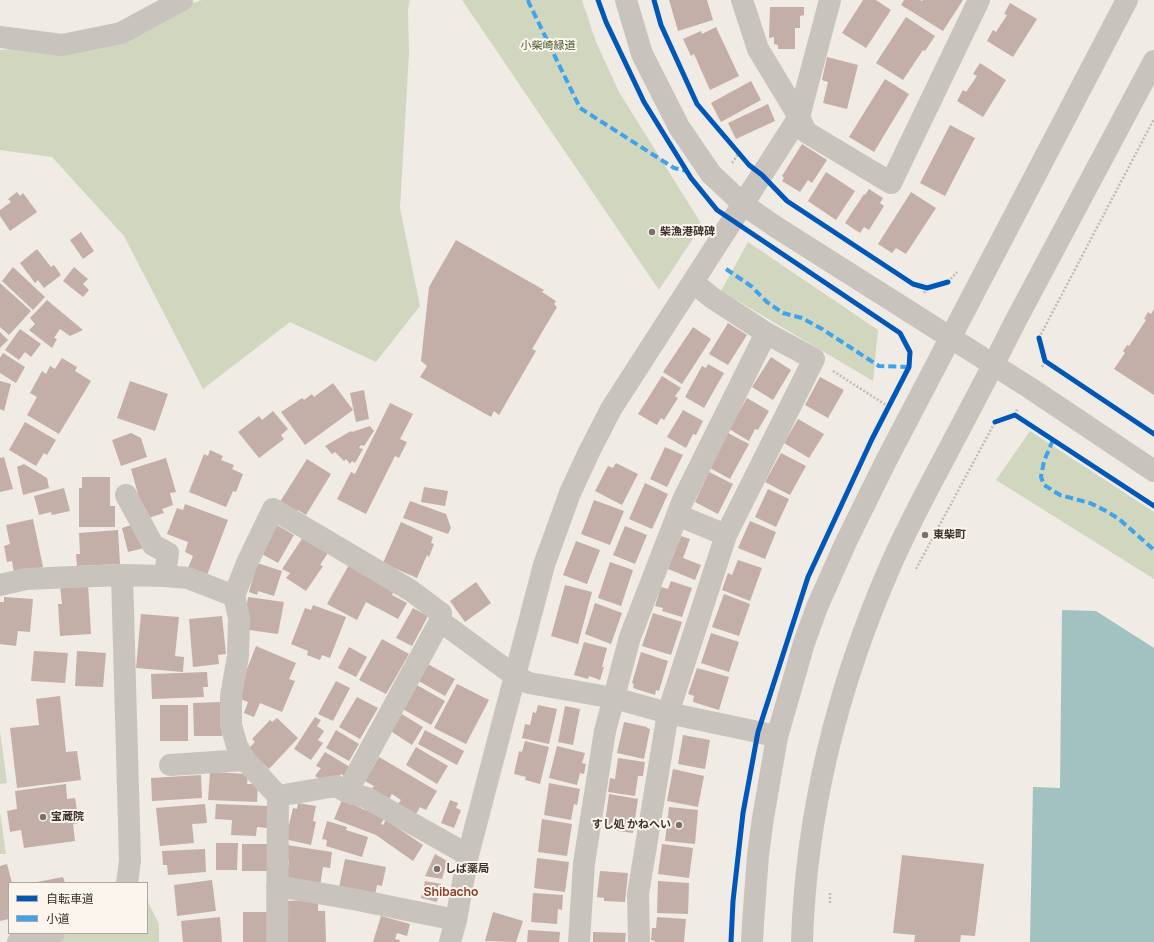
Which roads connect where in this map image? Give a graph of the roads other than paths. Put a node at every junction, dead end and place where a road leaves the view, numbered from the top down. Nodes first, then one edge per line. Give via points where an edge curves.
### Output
1 (182, 0) edge
2 (626, 0) edge
3 (742, 0) edge
4 (830, 0) edge
5 (979, 0) edge
6 (1127, 0) edge
7 (0, 37) edge
8 (1154, 61) edge
9 (799, 117) junction
10 (744, 205) junction
11 (693, 282) junction
12 (766, 333) junction
13 (950, 338) junction
14 (994, 365) junction
15 (1154, 471) edge
16 (126, 495) dead end
17 (677, 515) junction
18 (726, 535) junction
19 (122, 575) junction
20 (164, 576) junction
21 (0, 585) edge
22 (234, 596) junction
23 (440, 621) junction
24 (515, 676) junction
25 (614, 698) junction
26 (668, 713) junction
27 (777, 737) junction
28 (245, 760) junction
29 (170, 765) dead end
30 (347, 792) junction
31 (278, 796) junction
32 (468, 855) junction
33 (127, 882) edge
34 (277, 886) junction
35 (456, 920) junction
36 (50, 934) edge
37 (18, 942) edge
38 (276, 942) edge
39 (450, 942) edge
40 (579, 942) edge
41 (639, 942) edge
42 (752, 942) edge
43 (802, 942) edge

1 - 7 street via 122,33 62,45
2 - 10 street via 642,54 679,128 711,174
3 - 9 street via 758,49
4 - 9 street
5 - 9 street via 890,183 806,132
6 - 13 street
8 - 14 street
9 - 10 street
10 - 11 street
10 - 13 street
11 - 12 street
11 - 24 street via 611,409 570,493 544,565
12 - 17 street
12 - 18 street via 814,359
13 - 14 street
13 - 27 street via 886,461 817,607
14 - 15 street
14 - 43 street via 906,531 878,594 854,662 833,728 817,799 807,870
16 - 20 street via 153,545 168,553
17 - 18 street
17 - 25 street via 630,637
18 - 26 street
19 - 20 street
19 - 21 street via 26,580
19 - 33 street via 130,861
20 - 22 street via 188,578
22 - 23 street via 247,562 273,509 410,590 441,613
22 - 28 street via 239,618 231,725 237,746
23 - 24 street
23 - 30 street
24 - 25 street via 529,683
24 - 32 street
25 - 26 street
25 - 40 street via 605,731 584,863
26 - 27 street
26 - 41 street via 638,894
27 - 42 street via 758,855
28 - 29 street
28 - 31 street
30 - 31 street via 336,786
30 - 32 street via 367,798
31 - 34 street
32 - 35 street
34 - 35 street
34 - 38 street
35 - 39 street
36 - 37 street

